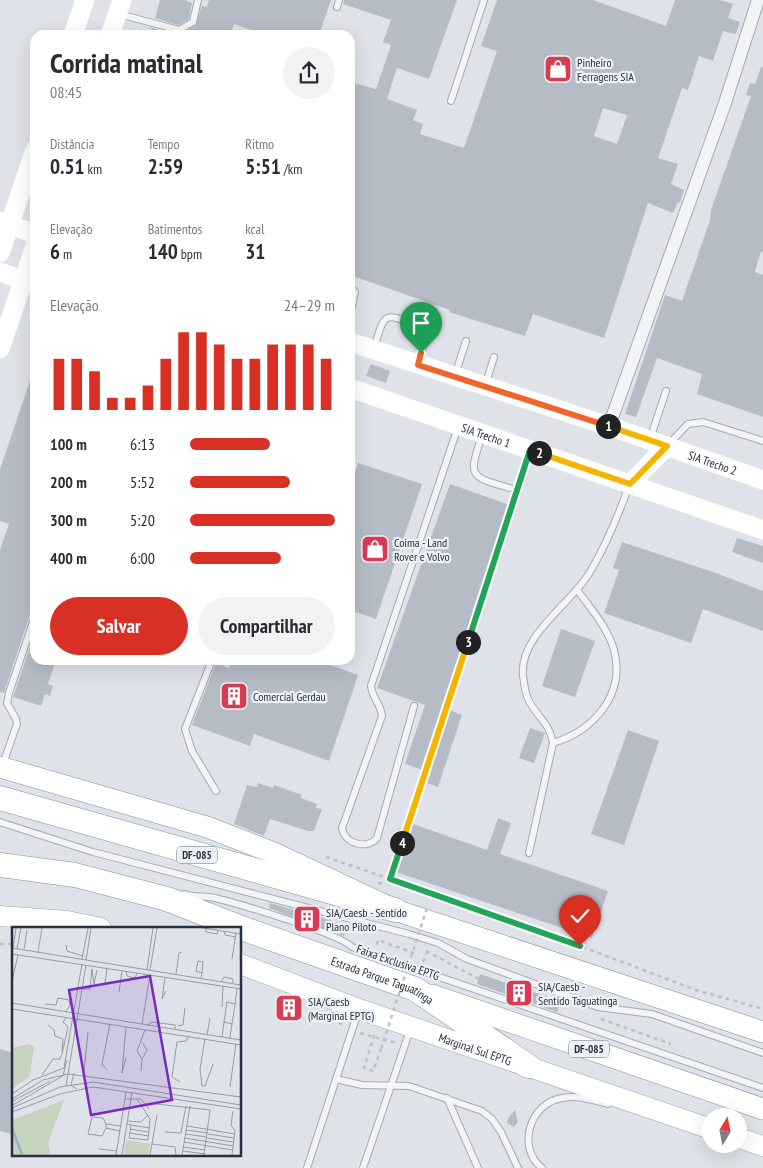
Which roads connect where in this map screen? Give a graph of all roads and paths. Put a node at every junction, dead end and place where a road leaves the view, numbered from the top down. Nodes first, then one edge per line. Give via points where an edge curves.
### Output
1 (84, 0) edge
2 (198, 0) edge
3 (484, 0) edge
4 (758, 0) edge
5 (120, 7) edge
6 (75, 30) edge
7 (112, 30) edge
8 (451, 101) dead end
9 (30, 162) edge
10 (5, 223) edge
11 (30, 232) edge
12 (0, 253) edge
13 (0, 272) edge
14 (29, 282) edge
15 (466, 341) dead end
16 (355, 344) edge
17 (0, 349) edge
18 (374, 350) junction
19 (494, 357) dead end
20 (418, 365) junction
21 (455, 376) junction
22 (485, 386) junction
23 (355, 390) edge
24 (666, 391) dead end
25 (458, 426) junction
26 (609, 426) junction
27 (482, 434) junction
28 (763, 441) edge
29 (658, 443) junction
30 (530, 450) junction
31 (763, 480) edge
32 (630, 484) junction
33 (518, 487) dead end
34 (510, 488) dead end
35 (515, 497) dead end
36 (763, 530) edge
37 (578, 591) junction
38 (30, 631) edge
39 (210, 665) edge
40 (414, 706) dead end
41 (553, 743) junction
42 (1, 767) edge
43 (216, 790) dead end
44 (0, 798) edge
45 (0, 822) edge
46 (529, 853) dead end
47 (0, 865) edge
48 (179, 893) dead end
49 (427, 908) dead end
50 (395, 910) junction
51 (0, 916) edge
52 (96, 927) edge
53 (241, 927) edge
54 (241, 927) edge
55 (410, 945) dead end
56 (396, 946) dead end
57 (428, 952) junction
58 (414, 953) junction
59 (241, 964) edge
60 (422, 964) dead end
61 (479, 979) dead end
62 (415, 990) junction
63 (359, 1009) junction
64 (763, 1009) edge
65 (599, 1018) dead end
66 (412, 1026) junction
67 (352, 1032) junction
68 (763, 1032) edge
69 (374, 1035) junction
70 (672, 1045) dead end
71 (404, 1046) junction
72 (763, 1053) edge
73 (528, 1066) junction
74 (336, 1079) junction
75 (390, 1085) junction
76 (763, 1088) edge
77 (447, 1098) junction
78 (613, 1105) dead end
79 (622, 1107) dead end
80 (763, 1109) edge
81 (668, 1114) junction
82 (702, 1126) edge
83 (748, 1141) edge
84 (763, 1146) edge
85 (307, 1168) edge
86 (363, 1168) edge
87 (478, 1168) edge
88 (518, 1168) edge
89 (542, 1168) edge

1 - 6 main road
2 - 5 lane via 193,22 179,30
3 - 8 lane
4 - 26 street via 725,103
5 - 7 main road
9 - 10 main road
10 - 11 main road
10 - 12 main road
13 - 14 main road
14 - 17 main road
15 - 21 lane
16 - 18 main road, SIA Trecho 2
18 - 20 main road, SIA Trecho 2
18 - 20 lane via 382,321 387,318 422,327 426,337
19 - 22 lane
20 - 21 main road, SIA Trecho 2
21 - 22 main road, SIA Trecho 2
22 - 26 main road, SIA Trecho 2
23 - 25 main road, SIA Trecho 1
24 - 29 lane
25 - 27 main road, SIA Trecho 1
25 - 40 lane via 371,686 382,716 342,828 352,841 367,844 377,838
26 - 29 main road, SIA Trecho 2
27 - 30 main road, SIA Trecho 1
27 - 34 lane via 474,472 480,479
28 - 29 lane via 703,422 688,424
29 - 31 main road, SIA Trecho 2
29 - 32 main road
30 - 32 main road, SIA Trecho 1
30 - 33 path
32 - 36 main road, SIA Trecho 1
32 - 37 lane via 591,571
35 - 64 path via 390,879 522,924 696,990
37 - 41 lane via 532,640 524,661 528,701 545,721
37 - 41 lane via 606,630 614,650 617,671 612,693 599,715 572,737
38 - 42 lane via 9,693 7,703 17,724
39 - 43 lane via 185,729 192,751
41 - 46 lane
42 - 50 highway via 207,827 274,853
44 - 50 highway, DF-085
45 - 72 lane via 93,852 409,934 598,1007 652,1014
47 - 53 highway, Estrada Parque Taguatinga / DF-085 via 74,876 158,897
48 - 76 lane, Faixa Exclusiva EPTG via 213,898 346,940 352,947
49 - 58 path, bridge
50 - 68 highway, DF-085
51 - 52 main road via 67,921
54 - 62 highway, Estrada Parque Taguatinga / DF-085
55 - 57 path
56 - 58 path
57 - 60 path
57 - 61 path
58 - 69 path, bridge via 373,1071 364,1068
59 - 63 main road, Marginal Sul EPTG
62 - 73 highway
62 - 80 highway, Estrada Parque Taguatinga / DF-085
63 - 66 main road, Marginal Sul EPTG
63 - 67 lane
65 - 70 path
66 - 71 lane
66 - 73 main road, Marginal Sul EPTG
67 - 69 path
67 - 74 lane
69 - 71 path
71 - 75 lane
73 - 81 main road, Marginal Sul EPTG
74 - 75 lane via 362,1085
74 - 85 lane
75 - 77 lane via 409,1086
75 - 86 lane
77 - 87 lane
77 - 88 lane via 482,1111 492,1119
78 - 89 lane via 577,1097 548,1103 535,1116 527,1145 531,1156
79 - 81 lane
81 - 82 main road, Marginal Sul EPTG
83 - 84 main road

